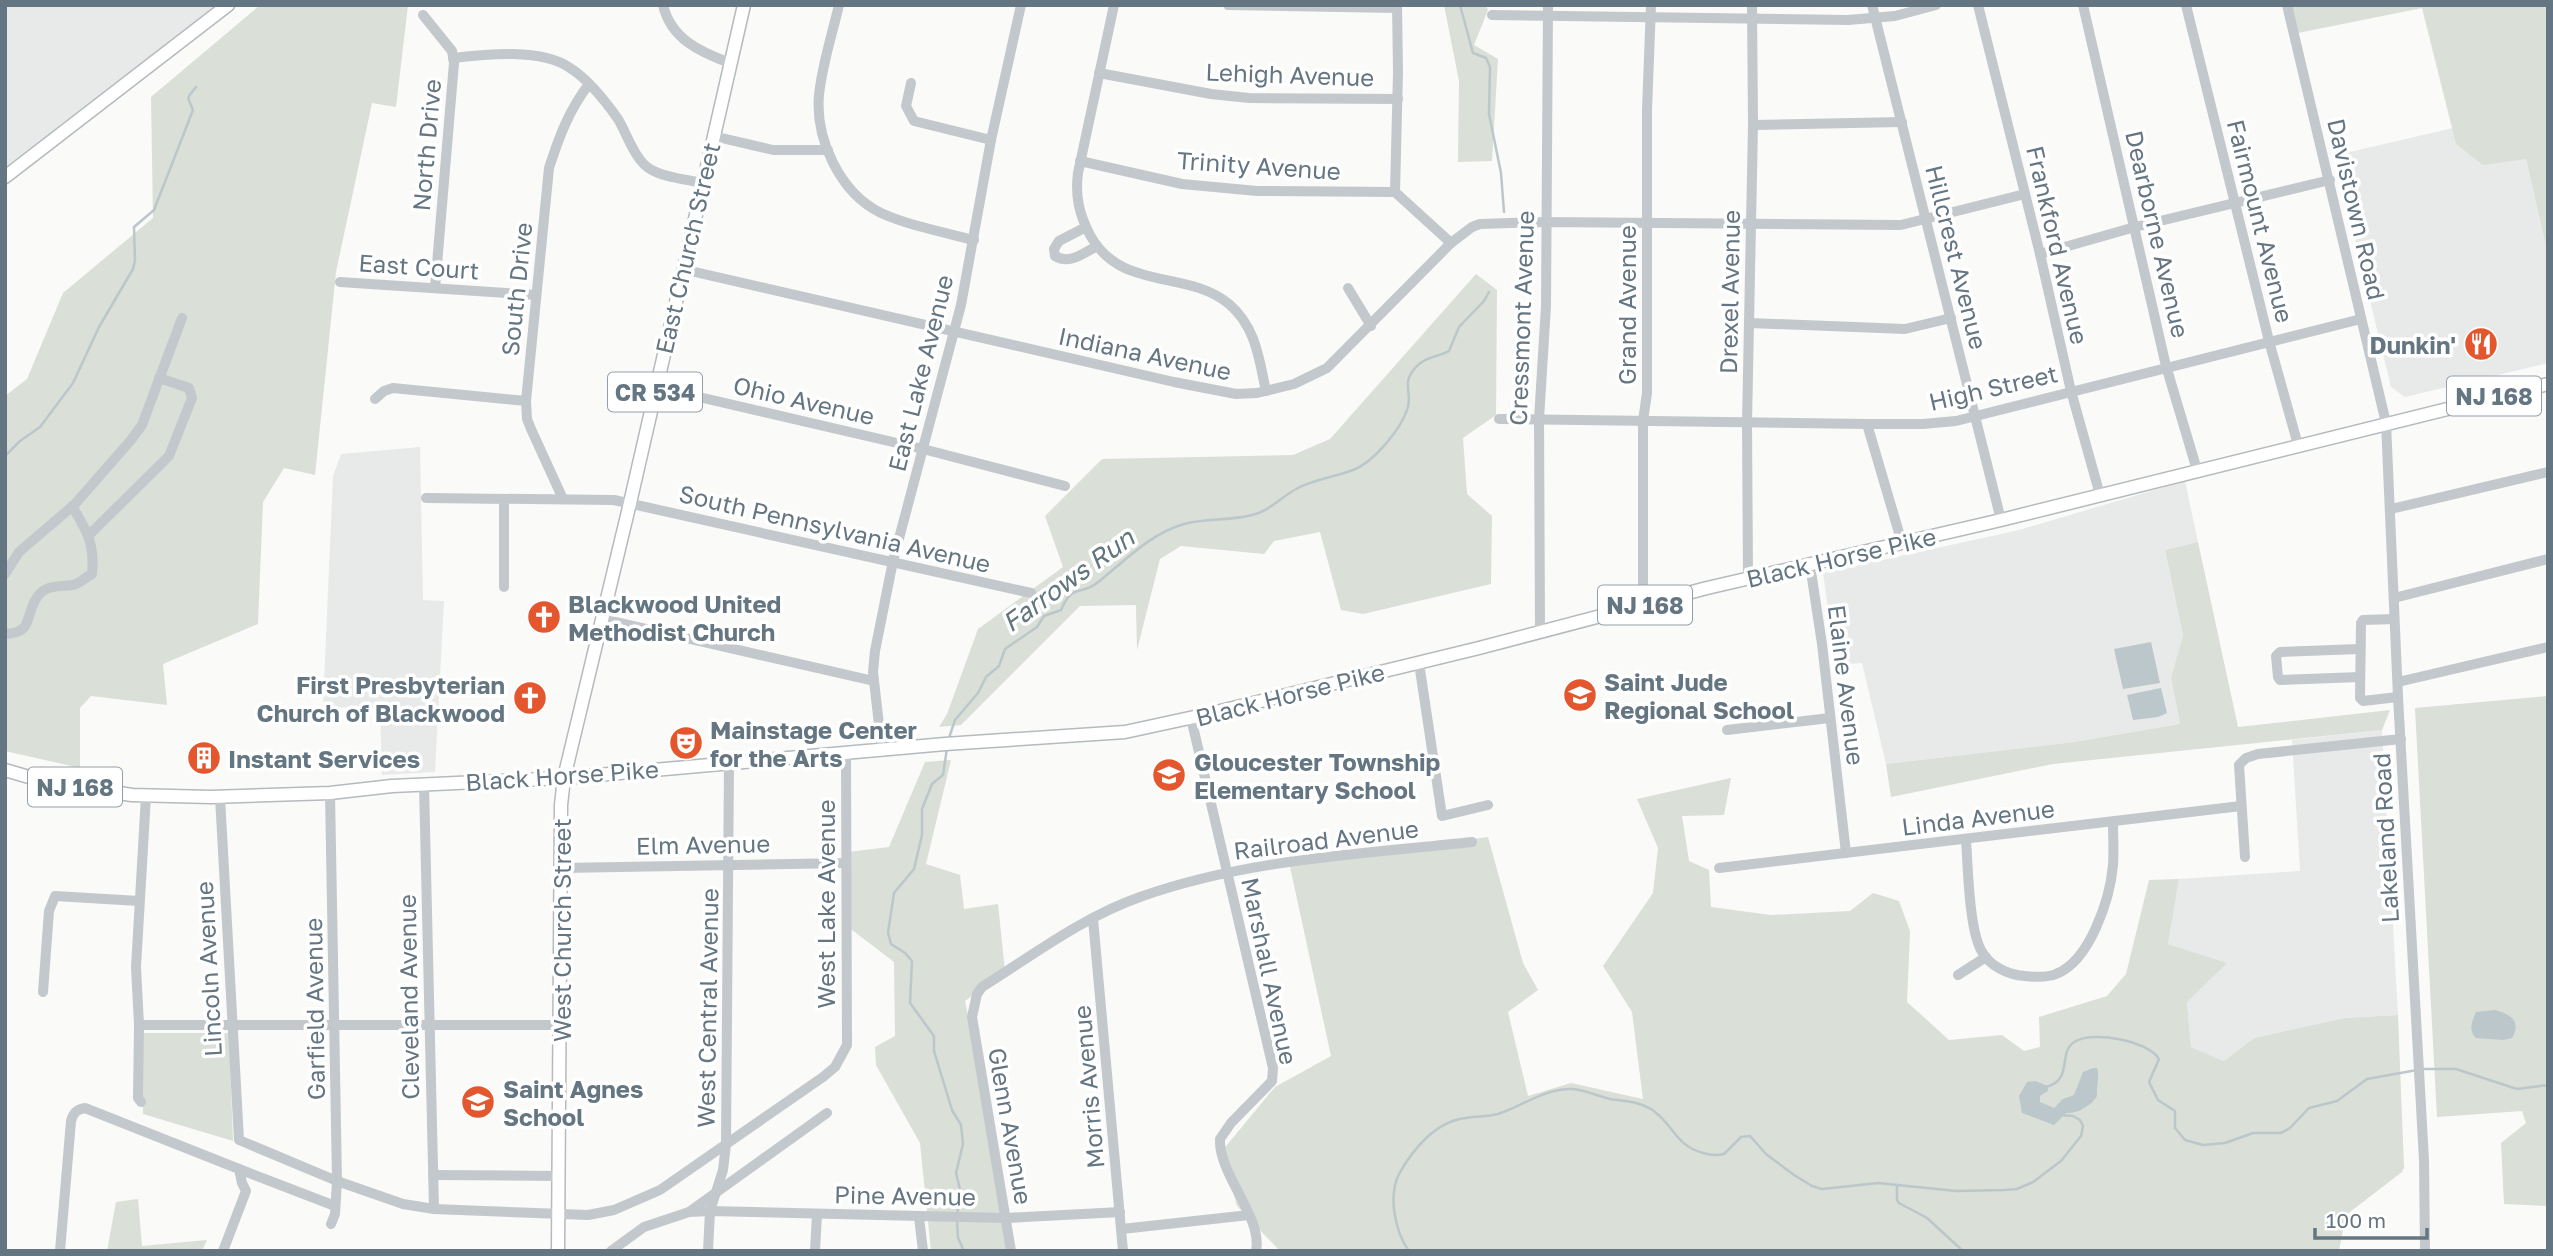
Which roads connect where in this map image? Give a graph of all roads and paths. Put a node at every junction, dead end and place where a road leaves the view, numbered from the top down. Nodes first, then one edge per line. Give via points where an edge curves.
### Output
1 (228, 5) edge
2 (663, 5) edge
3 (744, 5) edge
4 (839, 5) edge
5 (1021, 5) edge
6 (1114, 5) edge
7 (1228, 5) edge
8 (1752, 5) edge
9 (1872, 5) edge
10 (1936, 5) edge
11 (1978, 5) edge
12 (2083, 5) edge
13 (2186, 5) edge
14 (2287, 5) edge
15 (1397, 6) edge
16 (1548, 10) edge
17 (1651, 11) edge
18 (424, 15) dead end
19 (1492, 15) dead end
20 (1753, 18) junction
21 (1876, 19) junction
22 (453, 58) junction
23 (730, 63) junction
24 (1099, 73) junction
25 (911, 83) dead end
26 (589, 85) junction
27 (1398, 99) junction
28 (1902, 122) junction
29 (1753, 125) junction
30 (713, 136) junction
31 (991, 140) junction
32 (828, 150) junction
33 (1080, 161) junction
34 (5, 177) edge
35 (2330, 180) junction
36 (702, 183) junction
37 (1395, 192) junction
38 (2025, 194) junction
39 (2235, 203) junction
40 (1924, 220) junction
41 (1545, 222) junction
42 (1647, 223) junction
43 (1751, 225) junction
44 (1086, 227) junction
45 (2135, 227) junction
46 (974, 240) junction
47 (1451, 243) junction
48 (1097, 246) junction
49 (2040, 254) junction
50 (682, 269) junction
51 (340, 282) dead end
52 (435, 288) junction
53 (1348, 288) dead end
54 (536, 295) junction
55 (182, 318) dead end
56 (1951, 318) junction
57 (2361, 318) junction
58 (1750, 323) junction
59 (1371, 326) junction
60 (954, 332) junction
61 (2269, 341) junction
62 (2166, 366) junction
63 (159, 378) junction
64 (2548, 384) edge
65 (656, 387) junction
66 (1266, 391) junction
67 (2071, 391) junction
68 (375, 399) dead end
69 (526, 401) junction
70 (1975, 416) junction
71 (1499, 419) dead end
72 (1539, 419) junction
73 (1643, 421) junction
74 (1747, 423) junction
75 (2386, 423) junction
76 (1867, 424) junction
77 (2298, 445) junction
78 (923, 449) junction
79 (2197, 470) junction
80 (2548, 472) edge
81 (1065, 486) dead end
82 (2099, 495) junction
83 (426, 498) dead end
84 (504, 499) junction
85 (563, 499) junction
86 (631, 503) junction
87 (72, 506) junction
88 (2391, 509) junction
89 (2001, 520) junction
90 (89, 535) junction
91 (1902, 543) junction
92 (2548, 559) edge
93 (893, 561) junction
94 (1810, 565) junction
95 (5, 574) edge
96 (1748, 579) junction
97 (504, 587) dead end
98 (1031, 593) dead end
99 (2394, 597) junction
100 (1643, 605) junction
101 (2394, 618) junction
102 (603, 619) junction
103 (1540, 632) junction
104 (5, 634) edge
105 (2548, 647) edge
106 (2359, 649) junction
107 (1419, 663) junction
108 (2360, 677) junction
109 (874, 681) junction
110 (2398, 682) junction
111 (2398, 697) junction
112 (1191, 718) junction
113 (1830, 719) junction
114 (1727, 730) dead end
115 (2401, 739) junction
116 (882, 751) junction
117 (846, 753) junction
118 (729, 764) junction
119 (5, 770) edge
120 (565, 778) junction
121 (424, 784) junction
122 (330, 793) junction
123 (146, 796) junction
124 (220, 797) junction
125 (1488, 805) dead end
126 (2241, 806) junction
127 (2113, 822) junction
128 (1966, 839) junction
129 (1472, 842) dead end
130 (1846, 853) junction
131 (2245, 857) dead end
132 (846, 863) junction
133 (730, 865) junction
134 (561, 868) junction
135 (1719, 868) dead end
136 (1227, 872) junction
137 (139, 901) junction
138 (1093, 919) junction
139 (1986, 957) junction
140 (1958, 975) dead end
141 (43, 992) dead end
142 (973, 1007) joint
143 (232, 1024) junction
144 (139, 1025) junction
145 (335, 1025) junction
146 (430, 1025) junction
147 (560, 1025) junction
148 (141, 1102) dead end
149 (827, 1113) dead end
150 (726, 1144) junction
151 (239, 1169) junction
152 (433, 1175) junction
153 (559, 1176) junction
154 (337, 1181) junction
155 (716, 1192) junction
156 (335, 1206) junction
157 (434, 1209) junction
158 (710, 1211) junction
159 (560, 1212) junction
160 (689, 1212) junction
161 (1120, 1212) junction
162 (817, 1214) junction
163 (1249, 1215) junction
164 (919, 1217) junction
165 (1006, 1218) junction
166 (331, 1224) dead end
167 (1122, 1229) junction
168 (60, 1251) edge
169 (222, 1251) edge
170 (558, 1251) edge
171 (611, 1251) edge
172 (708, 1251) edge
173 (815, 1251) edge
174 (923, 1251) edge
175 (1011, 1251) edge
176 (1123, 1251) edge
177 (1256, 1251) edge
178 (2425, 1251) edge

1 - 34 main road
2 - 23 street via 678,36 705,54
3 - 23 main road, East Church Street / CR 534
4 - 32 street via 819,97
5 - 31 street, East Lake Avenue
6 - 24 street
7 - 15 street
8 - 20 street, Drexel Avenue
9 - 21 street, Hillcrest Avenue
10 - 21 street
11 - 38 street, Frankford Avenue
12 - 45 street, Dearborne Avenue
13 - 39 street, Fairmount Avenue
14 - 35 street, Davistown Road
15 - 27 street
16 - 17 street
16 - 19 street
16 - 41 street, Cressmont Avenue
17 - 20 street
17 - 42 street, Grand Avenue
18 - 22 street, North Drive
20 - 21 street
20 - 29 street, Drexel Avenue
21 - 28 street, Hillcrest Avenue
22 - 26 street via 490,54 550,60 570,67
22 - 52 street, North Drive
23 - 30 main road, East Church Street / CR 534
24 - 27 street, Lehigh Avenue via 1210,94
24 - 33 street
25 - 31 street via 906,106 914,121
26 - 36 street via 617,118 645,166
26 - 54 street, South Drive via 574,104 549,168
27 - 37 street
28 - 29 street
28 - 40 street, Hillcrest Avenue
29 - 43 street, Drexel Avenue
30 - 32 street via 773,150
30 - 36 main road, East Church Street / CR 534
31 - 46 street, East Lake Avenue
32 - 46 street via 837,172 863,203 897,219
33 - 37 street, Trinity Avenue via 1195,185 1257,191
33 - 44 street via 1077,198
35 - 39 street
35 - 57 street, Davistown Road
36 - 50 main road, East Church Street / CR 534
37 - 47 street
38 - 40 street, Indiana Avenue
38 - 49 street, Frankford Avenue
39 - 45 street
39 - 61 street, Fairmount Avenue
40 - 43 street, Indiana Avenue via 1875,226
40 - 56 street, Hillcrest Avenue
41 - 42 street, Indiana Avenue
41 - 47 street, Indiana Avenue via 1480,224
41 - 72 street, Cressmont Avenue via 1546,306
42 - 43 street, Indiana Avenue
42 - 73 street, Grand Avenue
43 - 58 street, Drexel Avenue
44 - 48 street
44 - 48 street via 1059,241 1056,257 1072,260
45 - 49 street
45 - 62 street, Dearborne Avenue
46 - 60 street, East Lake Avenue
47 - 59 street, Indiana Avenue
48 - 66 street via 1130,271 1207,291 1231,305 1255,339
49 - 67 street, Frankford Avenue
50 - 60 street, Indiana Avenue
50 - 65 main road, East Church Street / CR 534
51 - 52 street, East Court
52 - 54 street, East Court
53 - 59 street
54 - 69 street, South Drive
55 - 63 street
56 - 58 street via 1905,328
56 - 70 street, Hillcrest Avenue
57 - 61 street, High Street
57 - 75 street, Davistown Road
58 - 74 street, Drexel Avenue
59 - 66 street, Indiana Avenue via 1327,368
60 - 66 street, Indiana Avenue via 1236,394
60 - 78 street, East Lake Avenue
61 - 62 street, High Street
61 - 77 street, Fairmount Avenue
62 - 67 street, High Street
62 - 79 street, Dearborne Avenue
63 - 87 street via 142,425
63 - 90 street via 188,388 192,398 169,456
64 - 75 main road, Black Horse Pike / NJ 168
65 - 78 street, Ohio Avenue
65 - 86 main road, East Church Street / CR 534
67 - 70 street, High Street
67 - 82 street, Frankford Avenue
68 - 69 street via 393,388
69 - 85 street, South Drive via 527,419
70 - 76 street, High Street via 1923,424
70 - 89 street, Hillcrest Avenue
71 - 72 street, High Street
72 - 73 street, High Street
72 - 103 street, Cressmont Avenue
73 - 74 street, High Street
73 - 100 street, Grand Avenue
74 - 76 street, High Street
74 - 96 street, Drexel Avenue
75 - 77 main road, Black Horse Pike / NJ 168
75 - 88 street, Lakeland Road
76 - 91 street
77 - 79 main road, Black Horse Pike / NJ 168
78 - 81 street, Ohio Avenue
78 - 93 street, East Lake Avenue
79 - 82 main road, Black Horse Pike / NJ 168
80 - 88 street
82 - 89 main road, Black Horse Pike / NJ 168
83 - 84 street, South Pennsylvania Avenue
84 - 85 street, South Pennsylvania Avenue
84 - 97 street
85 - 86 street, South Pennsylvania Avenue
86 - 93 street, South Pennsylvania Avenue
86 - 102 main road, East Church Street / CR 534
87 - 90 street
87 - 95 street via 19,552
88 - 99 street, Lakeland Road
89 - 91 main road, Black Horse Pike / NJ 168
90 - 104 street via 92,574 75,585 57,585 38,594 25,628
91 - 94 main road, Black Horse Pike / NJ 168
92 - 99 street
93 - 98 street, South Pennsylvania Avenue
93 - 109 street, East Lake Avenue via 875,651
94 - 96 main road, Black Horse Pike / NJ 168
94 - 113 street, Elaine Avenue
96 - 100 main road, Black Horse Pike / NJ 168
99 - 101 street, Lakeland Road
100 - 103 main road, Black Horse Pike / NJ 168
101 - 106 street via 2364,620
101 - 110 street, Lakeland Road
102 - 109 street
102 - 120 main road, East Church Street / CR 534
103 - 107 main road, Black Horse Pike / NJ 168
105 - 110 street
106 - 108 street
106 - 108 street via 2280,652 2276,656 2280,680
107 - 112 main road, Black Horse Pike / NJ 168
107 - 125 street via 1442,817
108 - 111 street via 2363,701
109 - 116 street, East Lake Avenue
110 - 111 street, Lakeland Road
111 - 115 street, Lakeland Road
112 - 116 main road, Black Horse Pike / NJ 168 via 1125,732
112 - 136 street, Marshall Avenue
113 - 114 street
113 - 130 street, Elaine Avenue
115 - 126 street via 2246,758 2239,765
115 - 178 street, Lakeland Road
116 - 117 main road, Black Horse Pike / NJ 168
117 - 118 main road, Black Horse Pike / NJ 168
117 - 132 street, West Lake Avenue
118 - 120 main road, Black Horse Pike / NJ 168
118 - 133 street, West Central Avenue
119 - 123 main road, Black Horse Pike / NJ 168 via 46,782
120 - 121 main road, Black Horse Pike / NJ 168
120 - 134 main road, West Church Street / CR 534
121 - 122 main road, Black Horse Pike / NJ 168
121 - 146 street, Cleveland Avenue
122 - 124 main road, Black Horse Pike / NJ 168
122 - 145 street, Garfield Avenue
123 - 124 main road, Black Horse Pike / NJ 168
123 - 137 street
124 - 143 street, Lincoln Avenue
126 - 127 street, Linda Avenue
126 - 131 street
127 - 128 street, Linda Avenue
127 - 139 street via 2113,866 2103,908 2088,944 2069,968 2044,977 2021,976 2002,970
128 - 130 street, Linda Avenue
128 - 139 street via 1975,937
129 - 136 street, Railroad Avenue
130 - 135 street, Linda Avenue
132 - 133 street, Elm Avenue
132 - 150 street, West Lake Avenue via 847,1045 835,1067 823,1077
133 - 134 street, Elm Avenue
133 - 150 street, West Central Avenue
134 - 147 main road, West Church Street / CR 534
136 - 138 street, Railroad Avenue via 1139,897
136 - 163 street, Marshall Avenue via 1273,1068 1272,1081 1220,1139 1224,1161
137 - 141 street via 55,896
137 - 144 street
138 - 142 street, Railroad Avenue via 982,987
138 - 161 street, Morris Avenue
139 - 140 street
142 - 165 street, Glenn Avenue
143 - 144 street
143 - 145 street
143 - 154 street, Lincoln Avenue via 239,1140
144 - 148 street
145 - 146 street
145 - 154 street, Garfield Avenue
146 - 147 street
146 - 152 street, Cleveland Avenue
147 - 153 main road, West Church Street / CR 534
149 - 155 street
150 - 155 street, West Central Avenue
150 - 159 street via 635,1202 588,1215
151 - 156 street
151 - 168 street via 85,1108 72,1114
151 - 169 street via 247,1191
152 - 153 street
152 - 157 street, Cleveland Avenue
153 - 159 main road, West Church Street / CR 534
154 - 156 street, Garfield Avenue
154 - 157 street via 402,1204
155 - 158 street, West Central Avenue
155 - 160 street
156 - 166 street, Garfield Avenue
157 - 159 street
158 - 160 street, Pine Avenue
158 - 162 street, Pine Avenue
158 - 172 street, West Central Avenue
159 - 170 main road, West Church Street / CR 534
160 - 171 street via 644,1227
161 - 165 street, Pine Avenue
161 - 167 street, Morris Avenue
162 - 164 street, Pine Avenue
162 - 173 street
163 - 167 street
163 - 177 street, Marshall Avenue
164 - 165 street, Pine Avenue
164 - 174 street
165 - 175 street, Glenn Avenue
167 - 176 street, Morris Avenue

